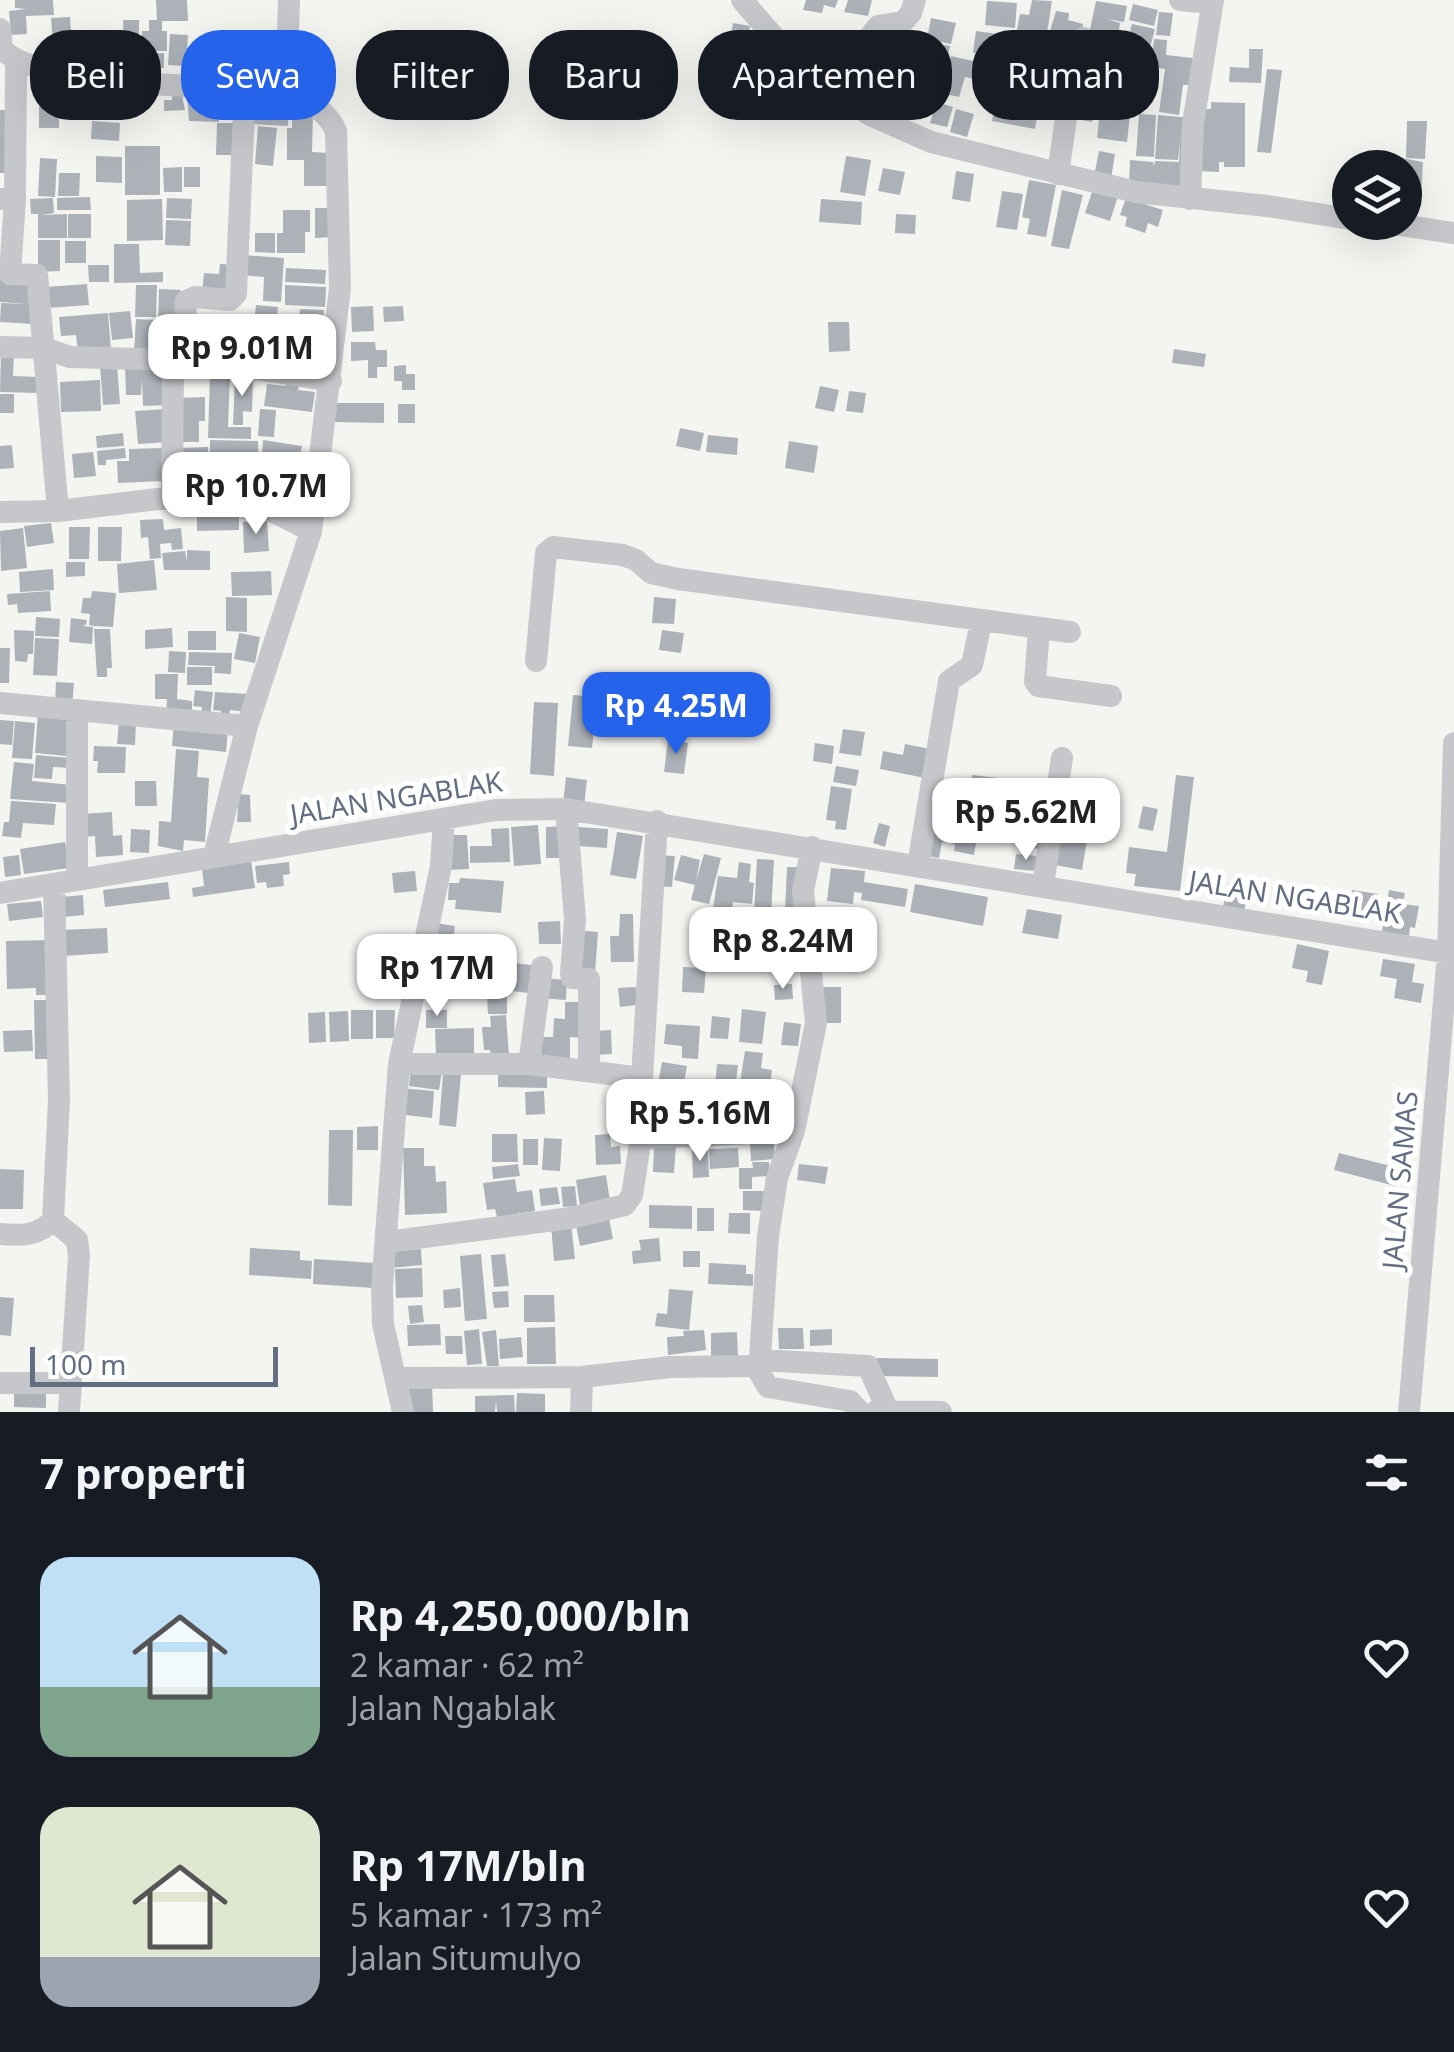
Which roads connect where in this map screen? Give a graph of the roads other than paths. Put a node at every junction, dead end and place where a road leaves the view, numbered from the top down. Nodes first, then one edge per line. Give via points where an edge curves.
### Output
1 (289, 0) edge
2 (742, 0) edge
3 (914, 0) edge
4 (1180, 0) edge
5 (1212, 2) edge
6 (288, 30) edge
7 (768, 30) edge
8 (875, 30) edge
9 (5, 47) edge
10 (181, 84) edge
11 (244, 120) edge
12 (329, 120) edge
13 (881, 120) edge
14 (1066, 120) edge
15 (1058, 174) junction
16 (8, 199) edge
17 (1190, 199) junction
18 (1332, 217) edge
19 (1422, 228) edge
20 (1454, 232) edge
21 (0, 347) edge
22 (44, 348) junction
23 (179, 360) junction
24 (331, 381) junction
25 (172, 499) junction
26 (58, 511) junction
27 (0, 512) edge
28 (311, 531) junction
29 (981, 622) junction
30 (1039, 628) junction
31 (1070, 632) dead end
32 (536, 661) dead end
33 (1111, 696) dead end
34 (0, 703) edge
35 (77, 712) junction
36 (246, 726) junction
37 (1454, 743) edge
38 (1062, 758) dead end
39 (566, 809) junction
40 (444, 818) junction
41 (656, 821) junction
42 (812, 848) junction
43 (214, 856) junction
44 (918, 865) junction
45 (65, 881) junction
46 (1043, 885) junction
47 (0, 893) edge
48 (1451, 953) edge
49 (542, 968) dead end
50 (399, 1064) junction
51 (529, 1064) junction
52 (589, 1071) junction
53 (642, 1078) junction
54 (794, 1131) junction
55 (648, 1138) junction
56 (53, 1220) junction
57 (0, 1234) edge
58 (386, 1242) junction
59 (760, 1363) junction
60 (582, 1377) junction
61 (396, 1378) junction
62 (0, 1383) edge
63 (69, 1383) junction
64 (888, 1411) edge
65 (69, 1412) edge
66 (403, 1412) edge
67 (580, 1412) edge
68 (861, 1412) edge
69 (940, 1412) edge
70 (1409, 1412) edge

1 - 6 street
2 - 7 street
3 - 8 street via 908,18
4 - 5 street
5 - 17 street via 1193,124
9 - 10 street via 96,78
9 - 16 street
11 - 23 street via 236,294 230,300 186,301
12 - 24 street via 336,131 340,265
13 - 15 street via 931,142
14 - 15 street
15 - 17 street
16 - 22 street via 10,274 46,275
17 - 18 street
19 - 20 street
21 - 22 street
22 - 23 street via 70,357
22 - 26 street
23 - 24 street
23 - 25 street
24 - 28 street
25 - 26 street
25 - 28 street via 258,504
26 - 27 street
28 - 36 street
29 - 30 street
29 - 32 street via 678,579 651,574 623,555 553,548 546,553
29 - 44 street via 972,665 949,681
30 - 31 street
30 - 33 street via 1038,686
34 - 35 street
35 - 36 street
35 - 45 street
36 - 43 street
37 - 48 street, JALAN SAMAS
38 - 46 street
39 - 40 street, JALAN NGABLAK
39 - 41 street, JALAN NGABLAK
39 - 52 street via 575,920 571,974 589,978
40 - 43 street, JALAN NGABLAK
40 - 50 street via 442,866
41 - 42 street, JALAN NGABLAK
41 - 53 street
42 - 44 street, JALAN NGABLAK
42 - 54 street via 804,890 816,1023
43 - 45 street, JALAN NGABLAK
44 - 46 street, JALAN NGABLAK
45 - 47 street, JALAN NGABLAK
45 - 56 street
46 - 48 street, JALAN NGABLAK
48 - 70 street, JALAN SAMAS
49 - 51 street
50 - 51 street
50 - 58 street
51 - 52 street
52 - 53 street
53 - 55 street
54 - 55 street
54 - 59 street via 774,1198
55 - 58 street via 640,1144 625,1204 571,1218
56 - 57 street via 35,1233
56 - 63 street via 77,1240 79,1256
58 - 61 street via 382,1313
59 - 60 street
59 - 64 street via 868,1366
59 - 68 street via 768,1387 850,1401
60 - 61 street
60 - 67 street
61 - 66 street
62 - 63 street
63 - 65 street
64 - 68 street
64 - 69 street

